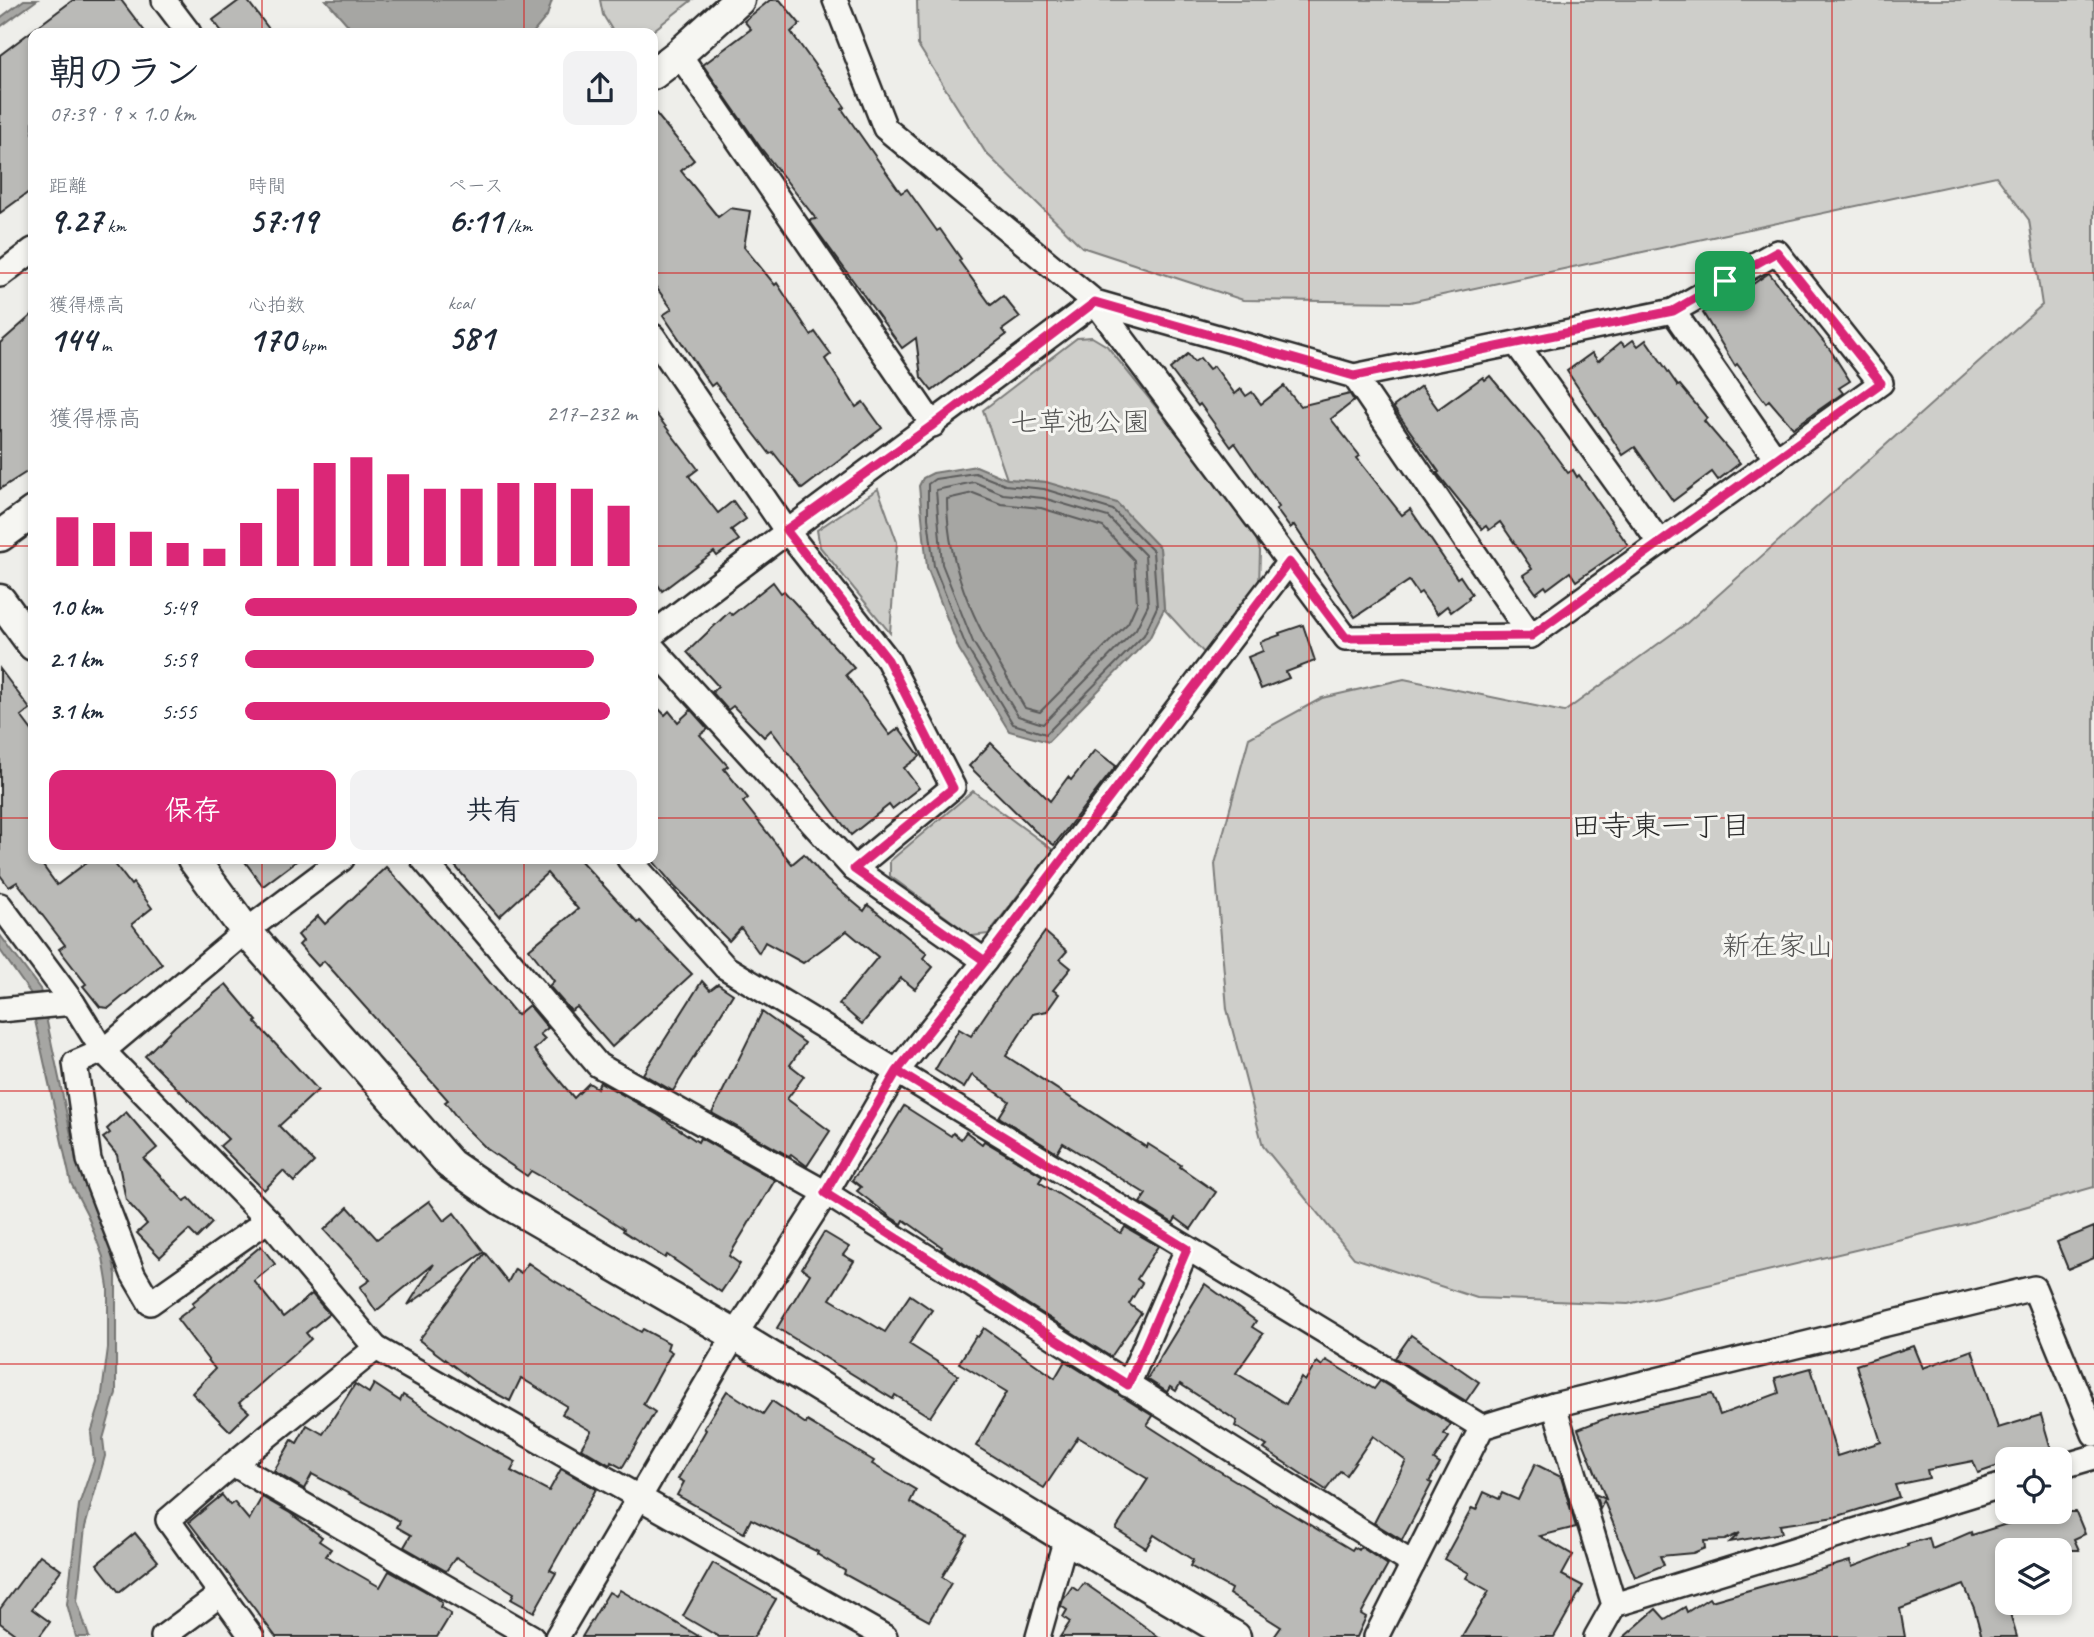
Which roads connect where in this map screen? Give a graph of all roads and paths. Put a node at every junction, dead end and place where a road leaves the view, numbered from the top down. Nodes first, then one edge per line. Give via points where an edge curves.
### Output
1 (164, 0) edge
2 (739, 0) edge
3 (835, 0) edge
4 (185, 28) edge
5 (679, 54) junction
6 (658, 70) edge
7 (28, 254) edge
8 (0, 275) edge
9 (1095, 302) junction
10 (1673, 311) junction
11 (658, 343) edge
12 (1516, 343) junction
13 (1354, 376) junction
14 (933, 425) junction
15 (1776, 459) junction
16 (28, 516) edge
17 (786, 530) junction
18 (0, 536) edge
19 (1660, 543) junction
20 (1289, 562) junction
21 (0, 600) edge
22 (658, 630) edge
23 (1531, 636) junction
24 (28, 638) edge
25 (658, 653) edge
26 (197, 864) edge
27 (335, 864) edge
28 (427, 864) edge
29 (633, 864) edge
30 (854, 869) junction
31 (0, 905) edge
32 (246, 932) junction
33 (985, 961) junction
34 (73, 1003) junction
35 (0, 1010) edge
36 (103, 1051) junction
37 (897, 1071) junction
38 (825, 1193) junction
39 (268, 1220) junction
40 (1187, 1249) junction
41 (736, 1335) junction
42 (376, 1348) junction
43 (1128, 1385) junction
44 (1554, 1405) junction
45 (1482, 1427) junction
46 (2094, 1434) edge
47 (2094, 1457) edge
48 (233, 1464) junction
49 (2072, 1464) edge
50 (1995, 1488) edge
51 (639, 1496) junction
52 (1066, 1538) junction
53 (1413, 1564) junction
54 (222, 1594) junction
55 (1615, 1605) junction
56 (163, 1637) edge
57 (252, 1637) edge
58 (532, 1637) edge
59 (557, 1637) edge
60 (885, 1637) edge
61 (1038, 1637) edge
62 (1235, 1637) edge
63 (1376, 1637) edge
64 (1596, 1637) edge

1 - 4 street
2 - 5 street
3 - 9 street via 885,128
5 - 6 street
5 - 14 street
7 - 8 street
9 - 13 street
9 - 14 street
9 - 20 street
10 - 12 street
10 - 15 street
10 - 15 street via 1777,252 1881,383
11 - 17 street
12 - 13 street
12 - 19 street
13 - 23 street
14 - 17 street
15 - 19 street
16 - 18 street
17 - 22 street
17 - 30 street via 888,660 953,788
19 - 23 street
20 - 23 street via 1346,638
20 - 33 street
21 - 24 street
25 - 30 street
26 - 32 street
27 - 32 street
28 - 38 street via 598,1065
29 - 37 street via 725,967
30 - 33 street
31 - 34 street
32 - 36 street
32 - 41 street via 450,1164 502,1200
33 - 37 street
34 - 35 street
34 - 36 street
36 - 39 street
36 - 39 street via 75,1063 89,1160 133,1274 150,1303
37 - 38 street
37 - 40 street
38 - 41 street
38 - 43 street
39 - 42 street
40 - 43 street
40 - 45 street
41 - 51 street
41 - 52 street
42 - 48 street
42 - 51 street
43 - 53 street
44 - 45 street
44 - 46 street via 2034,1288
44 - 55 street
45 - 53 street
47 - 49 street
48 - 54 street via 169,1520
48 - 58 street
50 - 55 street
51 - 59 street
51 - 60 street
52 - 61 street
52 - 62 street
53 - 63 street
54 - 56 street
54 - 57 street
55 - 64 street

